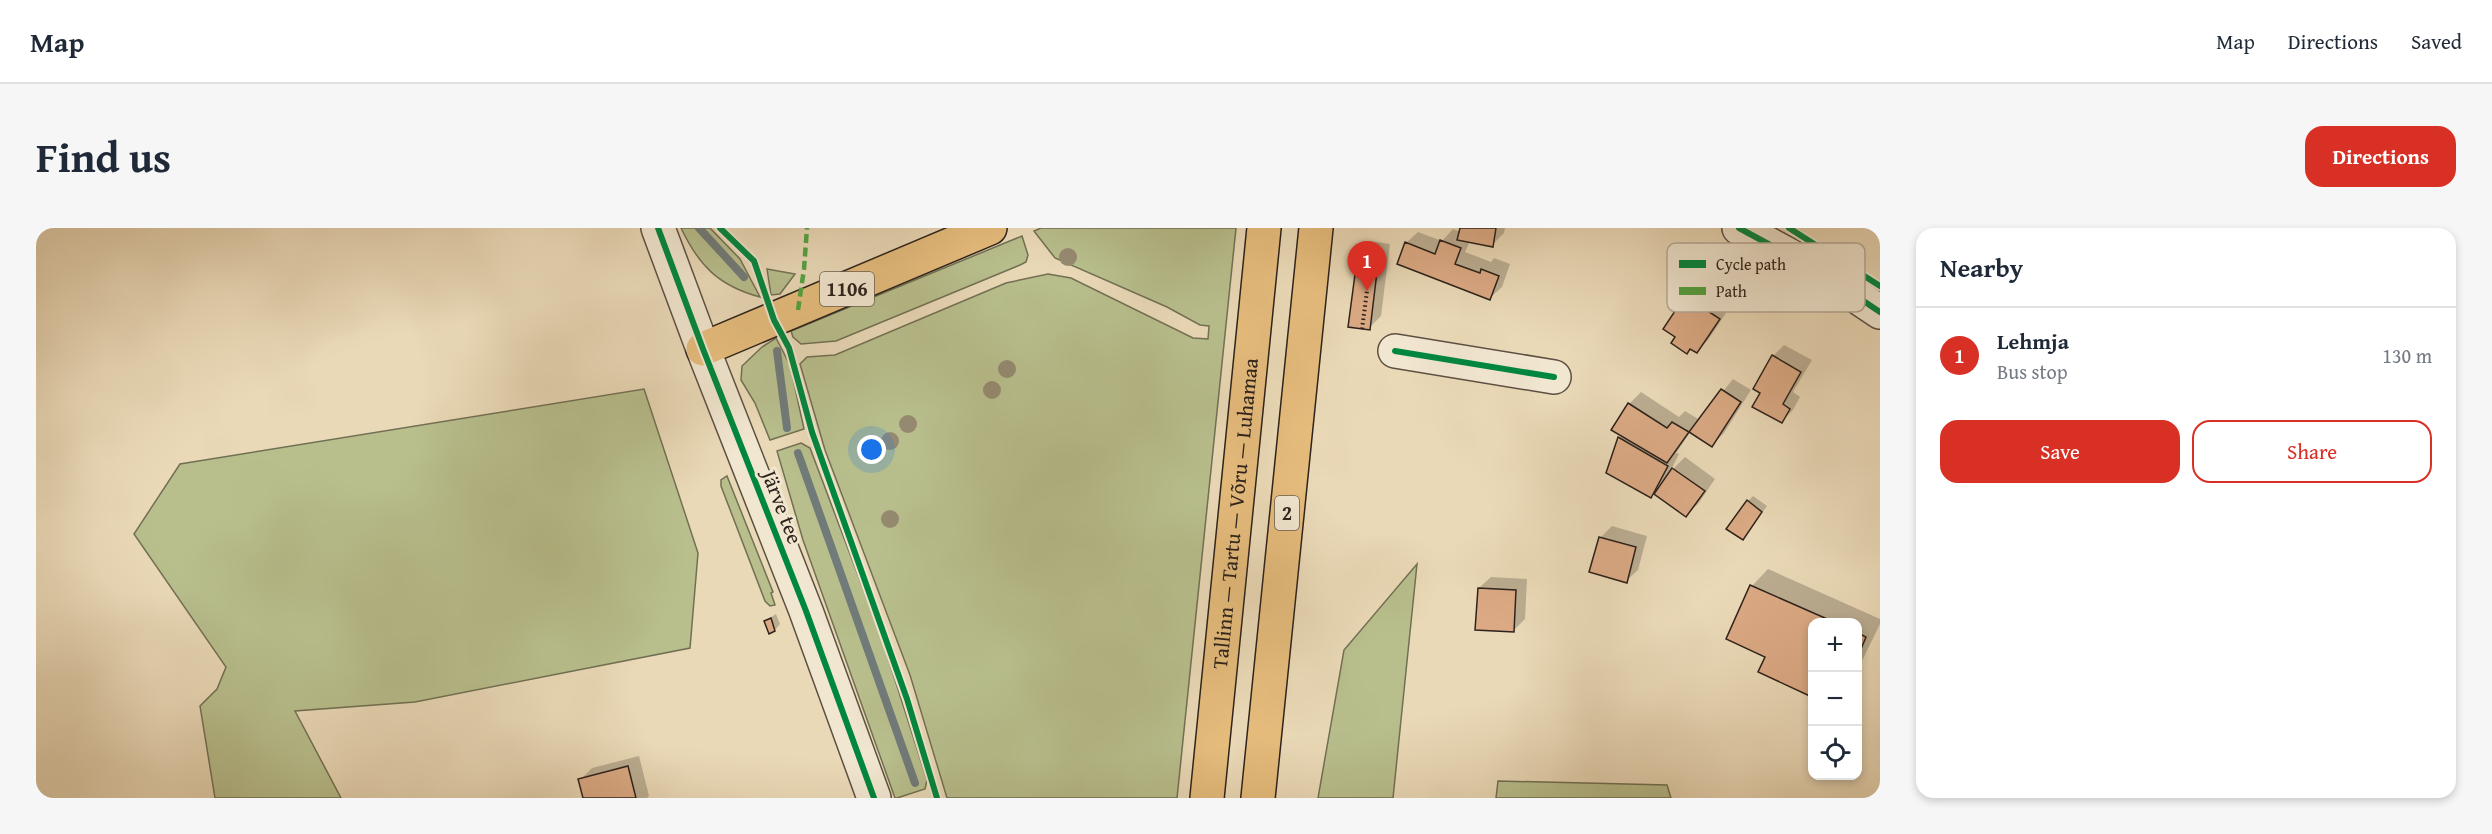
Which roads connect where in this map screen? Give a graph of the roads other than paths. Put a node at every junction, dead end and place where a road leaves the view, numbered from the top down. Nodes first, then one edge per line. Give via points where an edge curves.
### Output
1 (658, 228) edge
2 (990, 228) edge
3 (1264, 228) edge
4 (1316, 228) edge
5 (1738, 228) edge
6 (1766, 243) edge
7 (1865, 302) edge
8 (1880, 312) edge
9 (703, 349) junction
10 (1395, 351) dead end
11 (1554, 377) dead end
12 (874, 798) edge
13 (1207, 798) edge
14 (1258, 798) edge

1 - 9 street, Järve tee
2 - 9 highway, 1106
3 - 13 highway, Tallinn — Tartu — Võru — Luhamaa
4 - 14 highway, 2
5 - 6 street
7 - 8 street
9 - 12 street, Järve tee via 806,611
10 - 11 street

